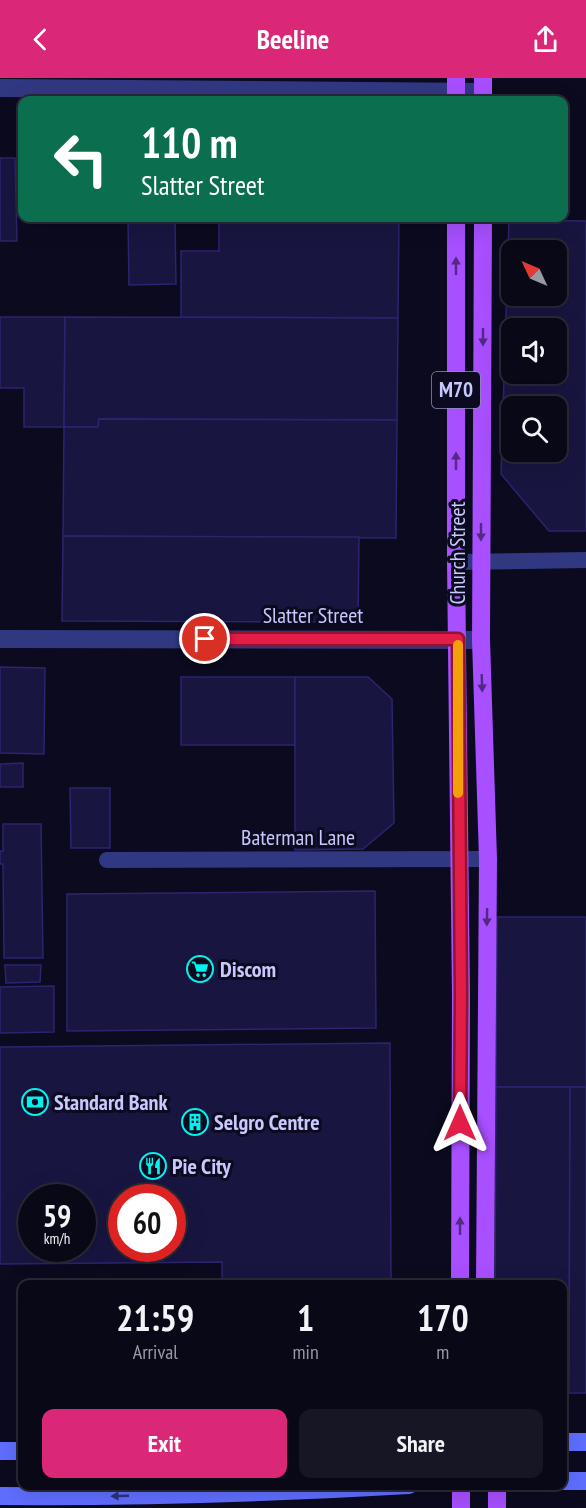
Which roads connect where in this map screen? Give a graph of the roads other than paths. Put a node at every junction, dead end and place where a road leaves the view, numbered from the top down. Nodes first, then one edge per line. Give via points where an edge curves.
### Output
1 (0, 88) edge
2 (456, 90) edge
3 (483, 90) edge
4 (456, 222) edge
5 (483, 222) edge
6 (586, 560) edge
7 (456, 562) junction
8 (481, 562) junction
9 (0, 639) edge
10 (458, 639) junction
11 (481, 640) junction
12 (459, 859) junction
13 (488, 859) junction
14 (107, 860) dead end
15 (459, 1280) edge
16 (484, 1280) edge
17 (567, 1442) edge
18 (586, 1442) edge
19 (0, 1451) edge
20 (18, 1451) edge
21 (567, 1481) edge
22 (586, 1481) edge
23 (328, 1490) edge
24 (461, 1490) edge
25 (496, 1490) edge
26 (0, 1496) edge
27 (461, 1508) edge
28 (496, 1508) edge

1 - 2 street
2 - 3 street
7 -> 4 main road, Church Street / M70
5 -> 8 main road, Church Street / M70
6 - 8 lane
7 - 8 lane
7 - 10 main road, Church Street / M70
8 - 11 main road, Church Street / M70
9 - 10 street, Slatter Street
10 - 11 street, Slatter Street
10 - 12 main road, Church Street / M70
11 -> 13 main road, Church Street / M70
12 - 13 lane, Baterman Lane
12 - 14 lane, Baterman Lane
15 -> 12 main road, Church Street / M70
13 -> 16 main road, Church Street / M70
17 - 18 main road
19 - 20 main road
21 - 22 main road
23 -> 26 main road via 112,1497
24 - 27 main road
25 - 28 main road

